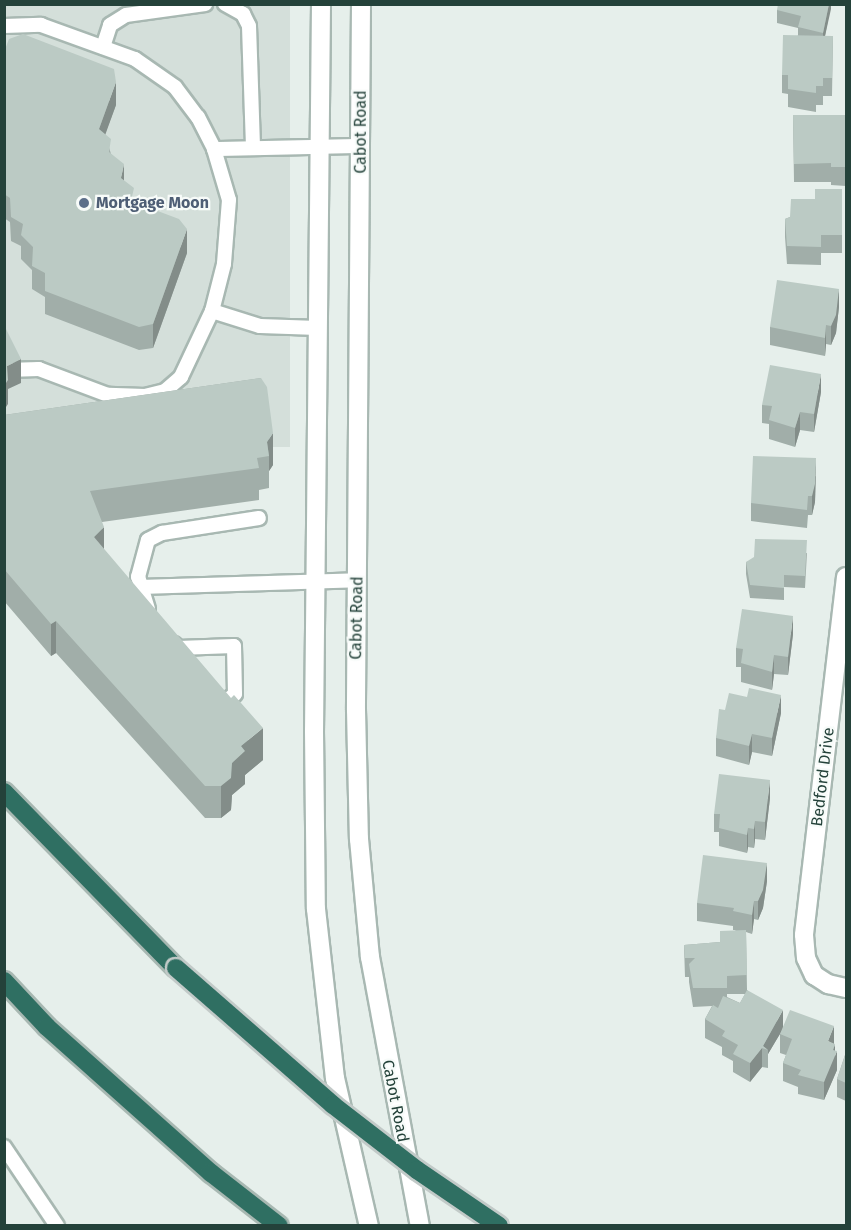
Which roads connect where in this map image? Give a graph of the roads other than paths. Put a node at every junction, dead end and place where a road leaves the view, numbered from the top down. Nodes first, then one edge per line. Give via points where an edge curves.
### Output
1 (205, 4) edge
2 (225, 4) edge
3 (321, 4) edge
4 (362, 4) edge
5 (4, 26) edge
6 (103, 47) junction
7 (253, 146) junction
8 (320, 146) junction
9 (361, 146) junction
10 (214, 149) junction
11 (212, 311) junction
12 (318, 328) junction
13 (4, 375) edge
14 (259, 518) dead end
15 (846, 577) edge
16 (357, 580) junction
17 (315, 581) junction
18 (140, 587) junction
19 (218, 708) edge
20 (4, 792) edge
21 (4, 981) edge
22 (846, 988) edge
23 (4, 1147) edge
24 (57, 1226) edge
25 (279, 1226) edge
26 (369, 1226) edge
27 (420, 1226) edge
28 (499, 1226) edge

1 - 6 lane via 126,15 110,25
2 - 7 lane via 243,14 249,26
3 - 8 main road
4 - 9 main road, Cabot Road
5 - 6 lane via 41,25
6 - 10 lane via 135,59 175,87 198,117
7 - 8 lane
7 - 10 lane
8 - 9 lane
8 - 12 main road
9 - 16 main road, Cabot Road
10 - 11 lane via 229,200 224,264
11 - 12 lane via 260,326
11 - 13 lane via 181,377 165,391 145,396 108,395 39,369 15,370
12 - 17 main road
14 - 18 lane via 162,532 148,540 142,552
15 - 22 main road, Bedford Drive via 804,935 806,958 814,975 828,984
16 - 17 lane
16 - 27 main road, Cabot Road via 359,839 369,945 390,1082
17 - 18 lane
17 - 26 main road via 316,876 321,968 335,1078
18 - 19 lane via 144,604 178,648 234,646 235,694
20 - 28 highway, bridge via 176,968 333,1105 417,1170
21 - 25 highway via 47,1027 212,1173
23 - 24 lane

